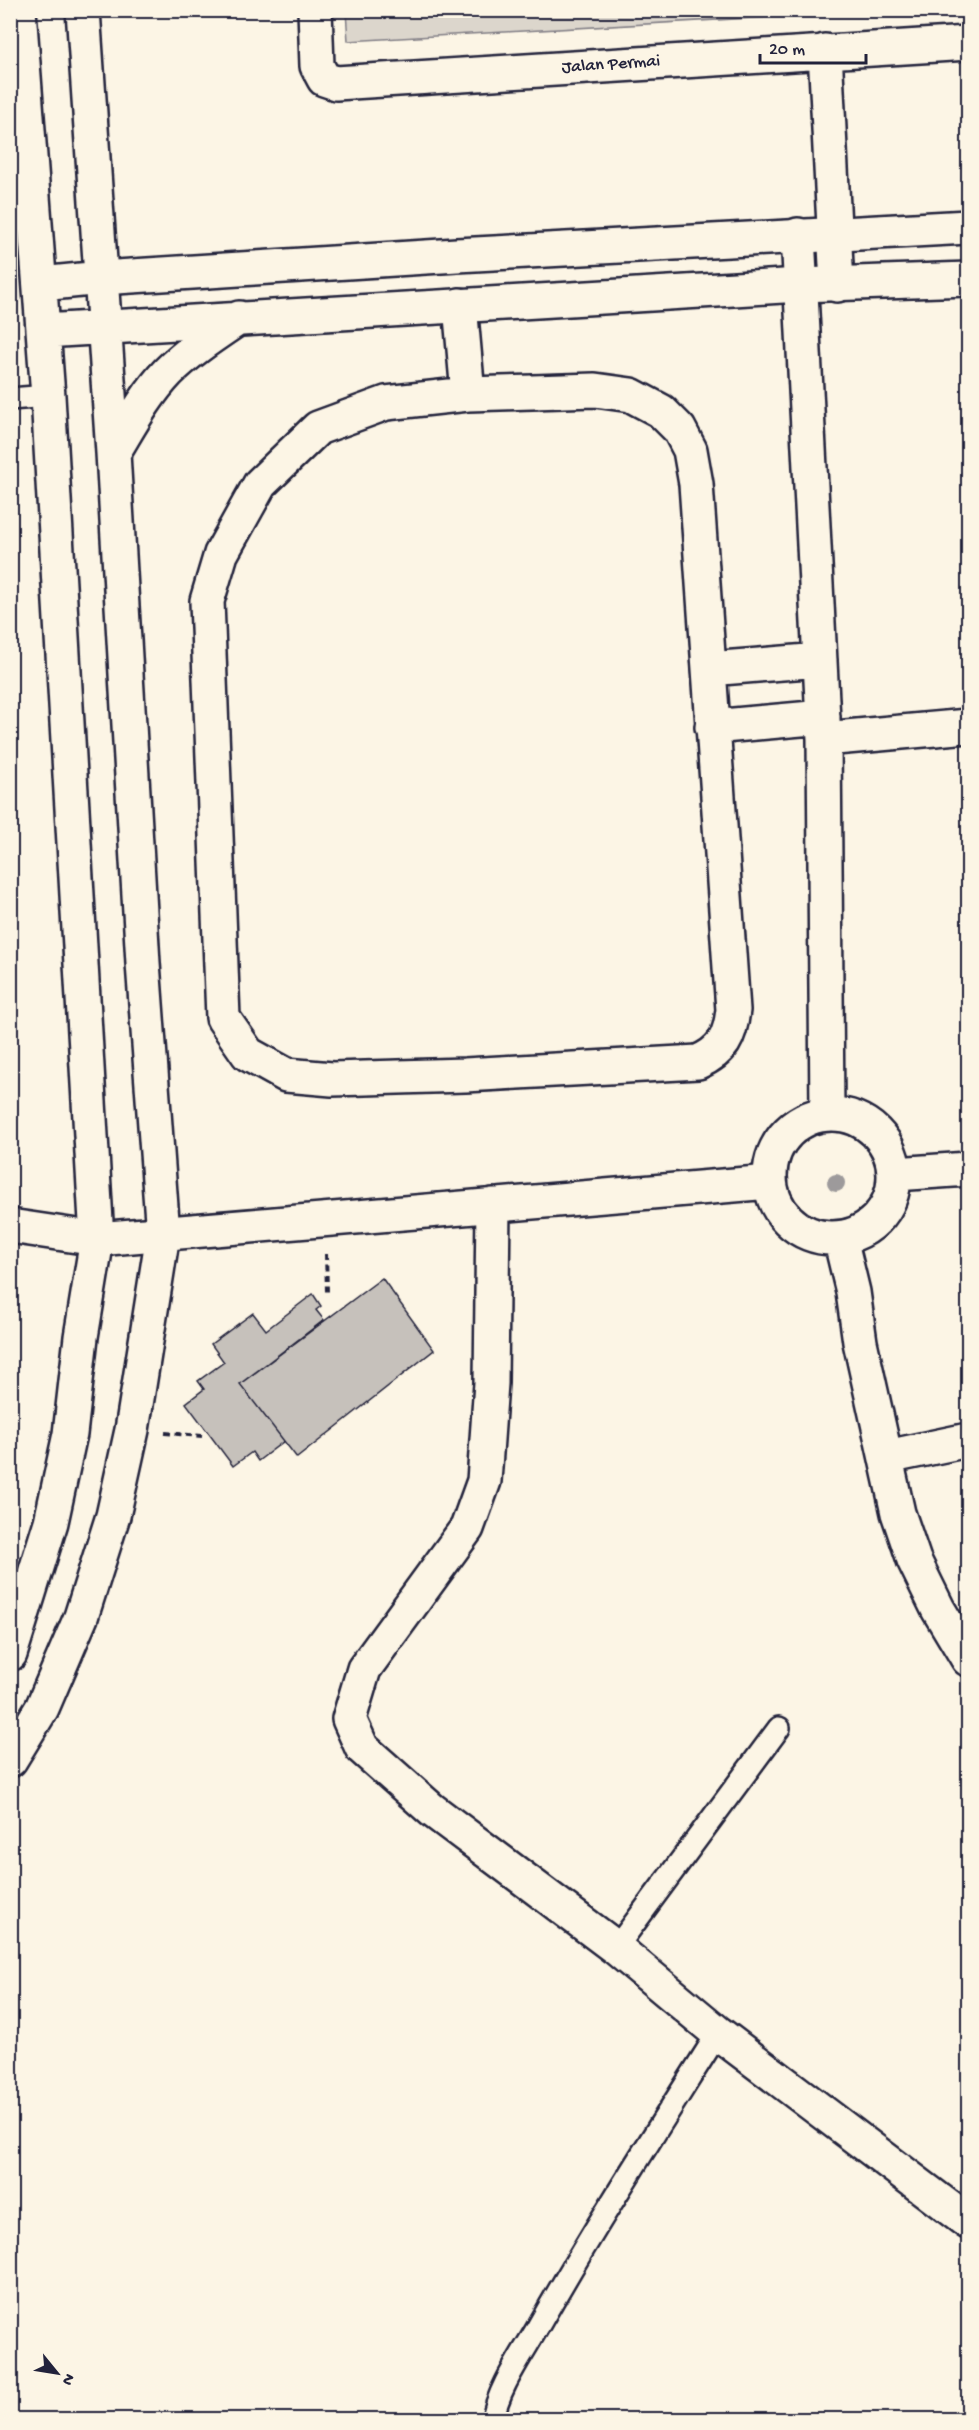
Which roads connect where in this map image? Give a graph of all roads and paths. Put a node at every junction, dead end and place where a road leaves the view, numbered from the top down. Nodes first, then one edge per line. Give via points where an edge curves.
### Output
1 (19, 10) edge
2 (82, 10) edge
3 (315, 10) edge
4 (969, 43) edge
5 (825, 51) junction
6 (969, 227) edge
7 (835, 233) junction
8 (798, 236) junction
9 (101, 278) junction
10 (969, 279) edge
11 (40, 284) junction
12 (800, 285) junction
13 (837, 285) junction
14 (460, 305) junction
15 (240, 317) junction
16 (103, 328) junction
17 (44, 331) junction
18 (468, 394) junction
19 (48, 396) junction
20 (10, 399) edge
21 (113, 453) junction
22 (820, 660) junction
23 (708, 669) junction
24 (712, 726) junction
25 (969, 726) edge
26 (824, 728) junction
27 (827, 1114) junction
28 (969, 1169) edge
29 (895, 1174) junction
30 (770, 1182) junction
31 (493, 1205) junction
32 (10, 1226) edge
33 (163, 1234) junction
34 (840, 1238) junction
35 (97, 1239) junction
36 (326, 1267) dead end
37 (327, 1292) dead end
38 (969, 1440) edge
39 (887, 1457) junction
40 (10, 1654) edge
41 (969, 1659) edge
42 (779, 1728) dead end
43 (10, 1760) edge
44 (616, 1948) junction
45 (718, 2034) junction
46 (969, 2222) edge
47 (494, 2420) edge

1 - 11 street
2 - 9 street
3 - 5 street, Jalan Permai via 317,66 324,79 336,83
4 - 5 street, Jalan Permai
5 - 7 street
6 - 7 street
7 - 8 street
7 - 13 street
8 - 9 street
8 - 12 street
9 - 11 street
9 - 16 street
10 - 13 street
11 - 17 street
12 - 13 street
12 - 14 street
12 - 22 street
14 - 15 street
14 - 18 street
15 - 16 street
15 - 21 street via 197,346 167,373
16 - 17 street
16 - 21 street
17 - 19 street
18 - 23 street via 595,390 631,395 661,411 679,429 690,450 696,484
18 - 24 street via 386,403 318,428 260,484 221,554 207,602 223,1018 248,1054 286,1075 332,1079 698,1062 711,1056 730,1031 733,1010
19 - 20 lane
19 - 35 street
21 - 33 street
22 - 23 street
22 - 26 street
23 - 24 street
24 - 26 street
25 - 26 street
26 - 27 street
27 - 29 street via 847,1115 866,1123 891,1154
27 - 30 street via 791,1129 771,1162
28 - 29 street
29 - 34 street via 893,1192 873,1223
30 - 31 street
30 - 34 street via 786,1219 801,1231 820,1238
31 - 33 street
31 - 44 street via 491,1383 484,1481 467,1528 364,1669 349,1719 362,1749 432,1810
32 - 35 street
33 - 35 street
33 - 43 street via 132,1431 113,1516 76,1627 42,1708
34 - 39 street
35 - 40 street via 68,1445 51,1522
36 - 37 path
38 - 39 street
39 - 41 street via 898,1513 914,1560
42 - 44 lane
44 - 45 street
45 - 46 street
45 - 47 lane via 575,2261 509,2378

